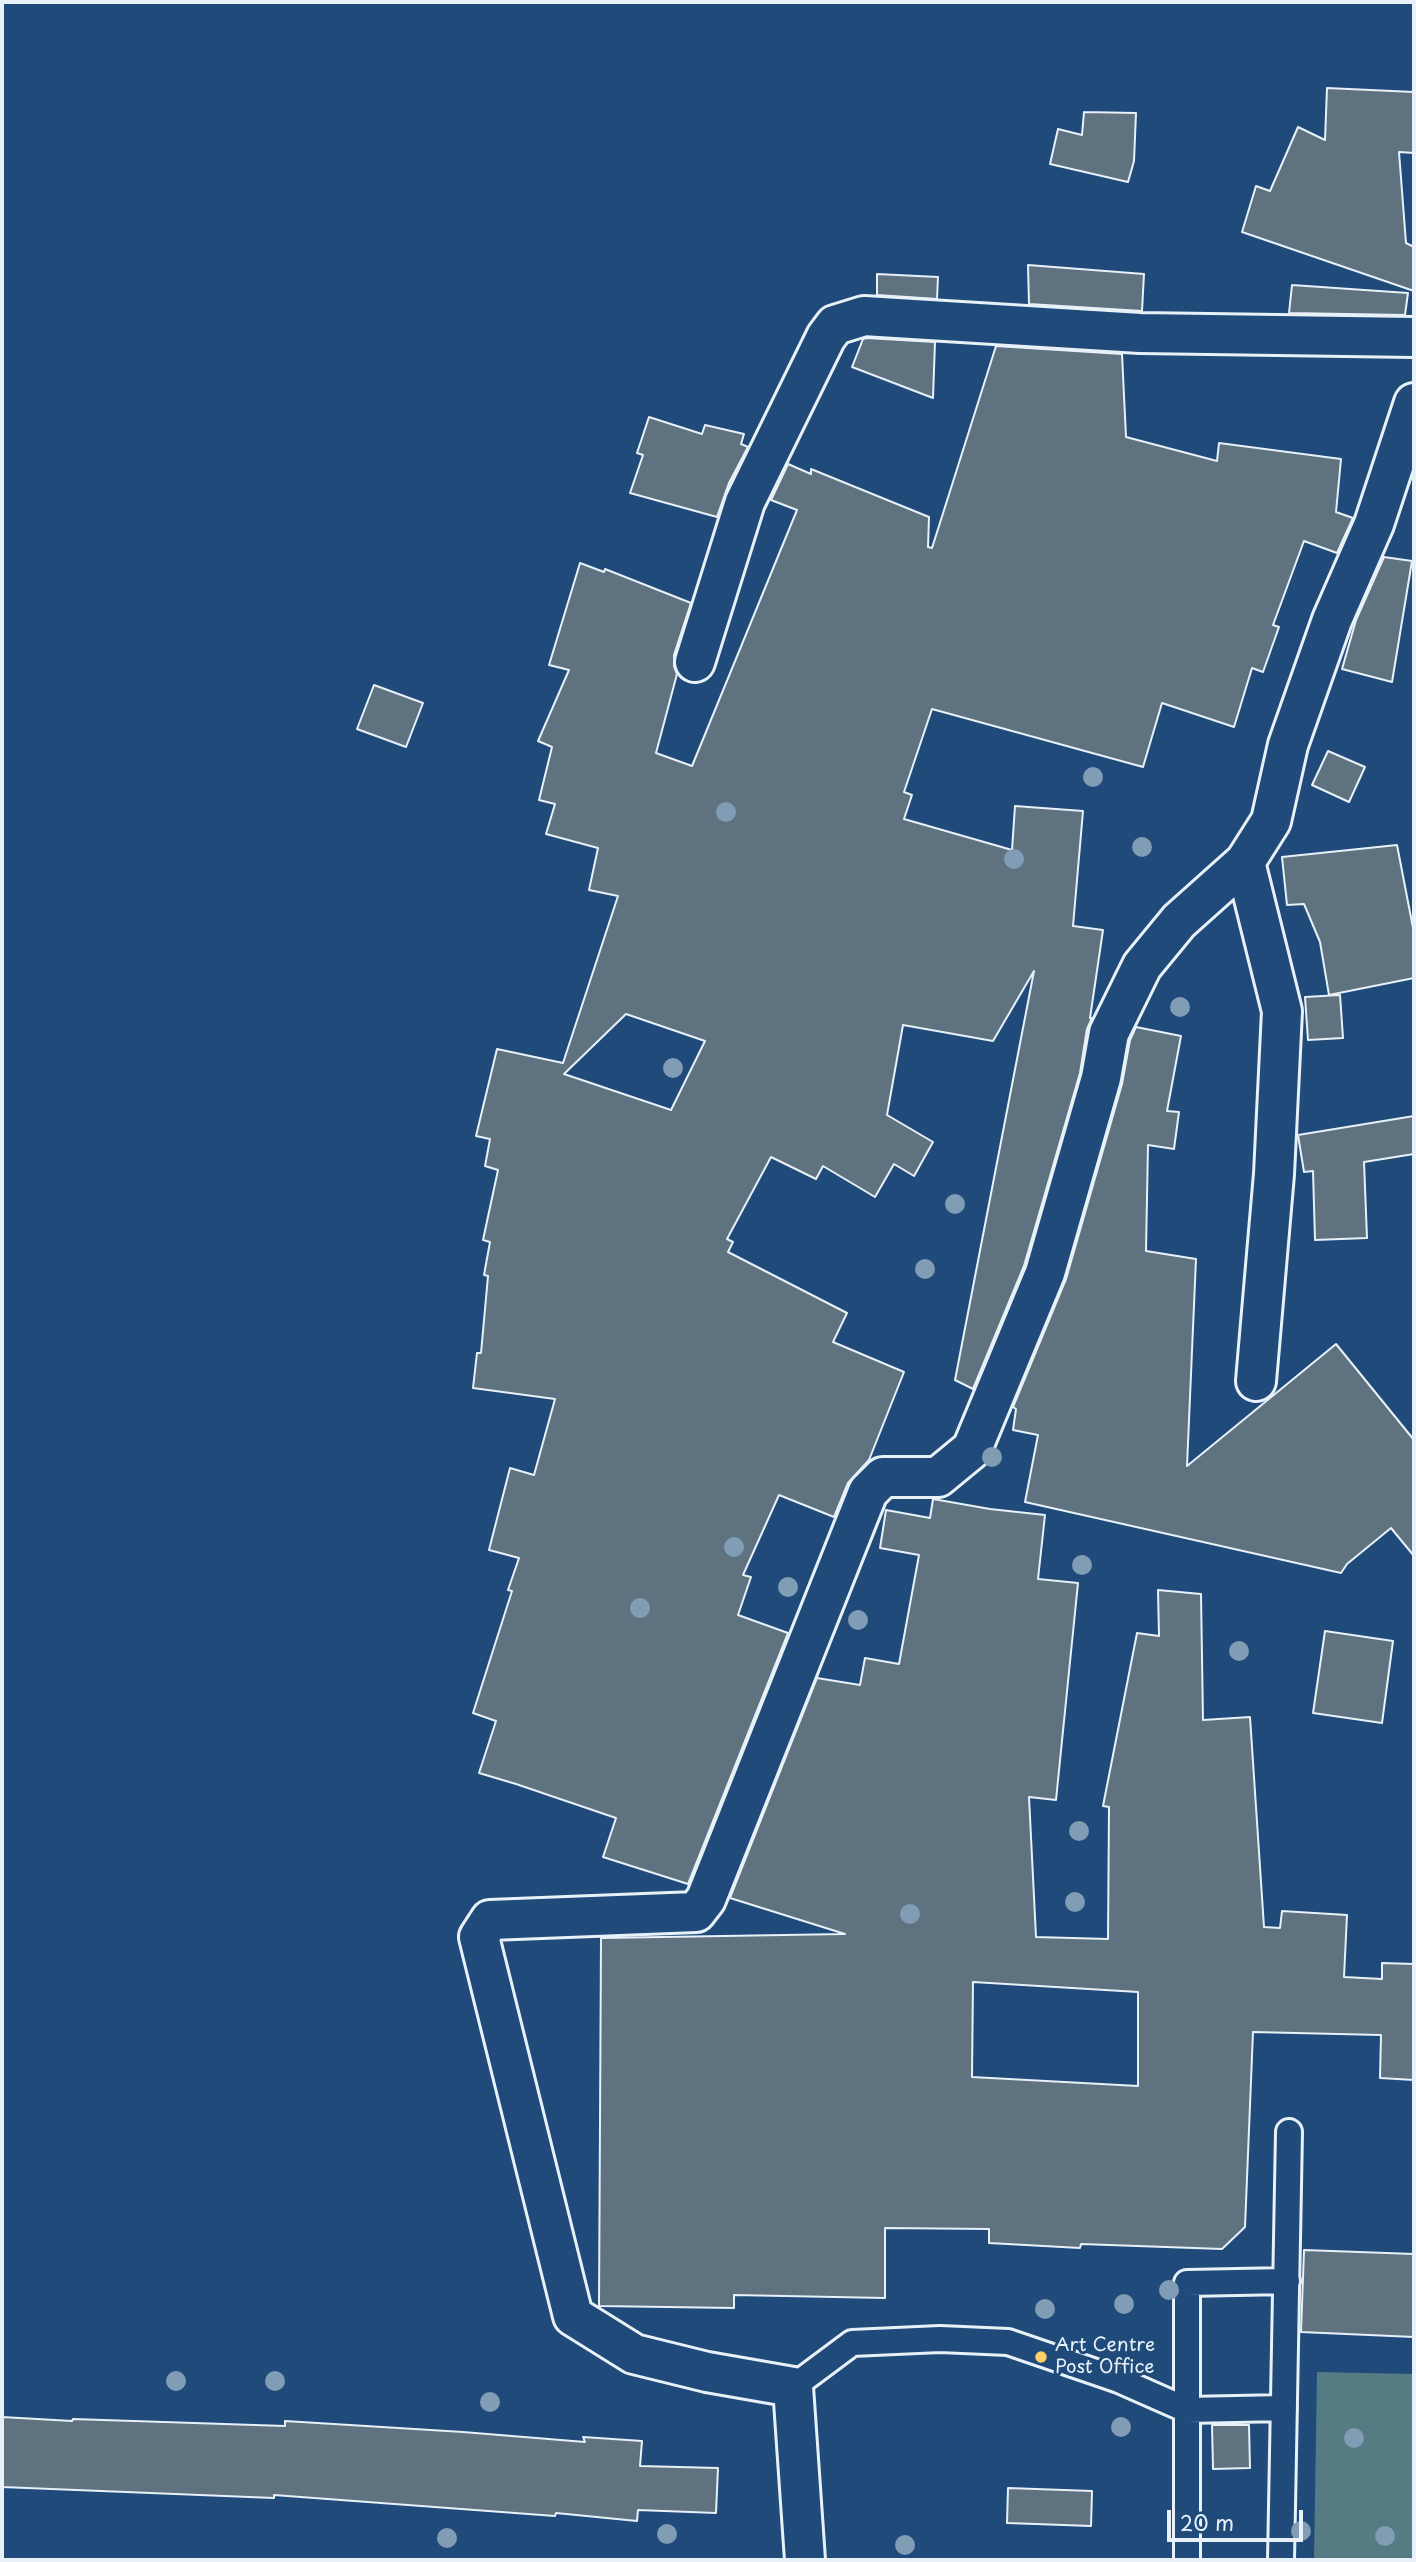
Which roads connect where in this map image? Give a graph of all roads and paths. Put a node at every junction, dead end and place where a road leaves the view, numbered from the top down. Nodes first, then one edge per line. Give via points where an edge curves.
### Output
1 (1414, 337) edge
2 (1414, 403) edge
3 (695, 662) dead end
4 (1245, 862) junction
5 (1255, 1381) dead end
6 (1289, 2132) dead end
7 (1287, 2281) junction
8 (793, 2387) junction
9 (1284, 2408) junction
10 (1187, 2410) junction
11 (805, 2560) edge
12 (1188, 2560) edge
13 (1281, 2560) edge

1 - 3 street via 1140,333 864,316 835,325 745,502
2 - 4 street via 1374,524 1332,620 1289,744 1271,821
4 - 5 street via 1282,1011
4 - 8 street via 1179,920 1142,966 1108,1033 1101,1077 1045,1273 972,1449 938,1477 883,1477 868,1492 696,1912 490,1920 479,1937 573,2316 634,2354
6 - 7 lane
7 - 9 lane
7 - 10 lane via 1187,2283
8 - 10 lane via 852,2343 1008,2342 1119,2380
8 - 11 street
9 - 10 lane
9 - 13 lane
10 - 12 lane

